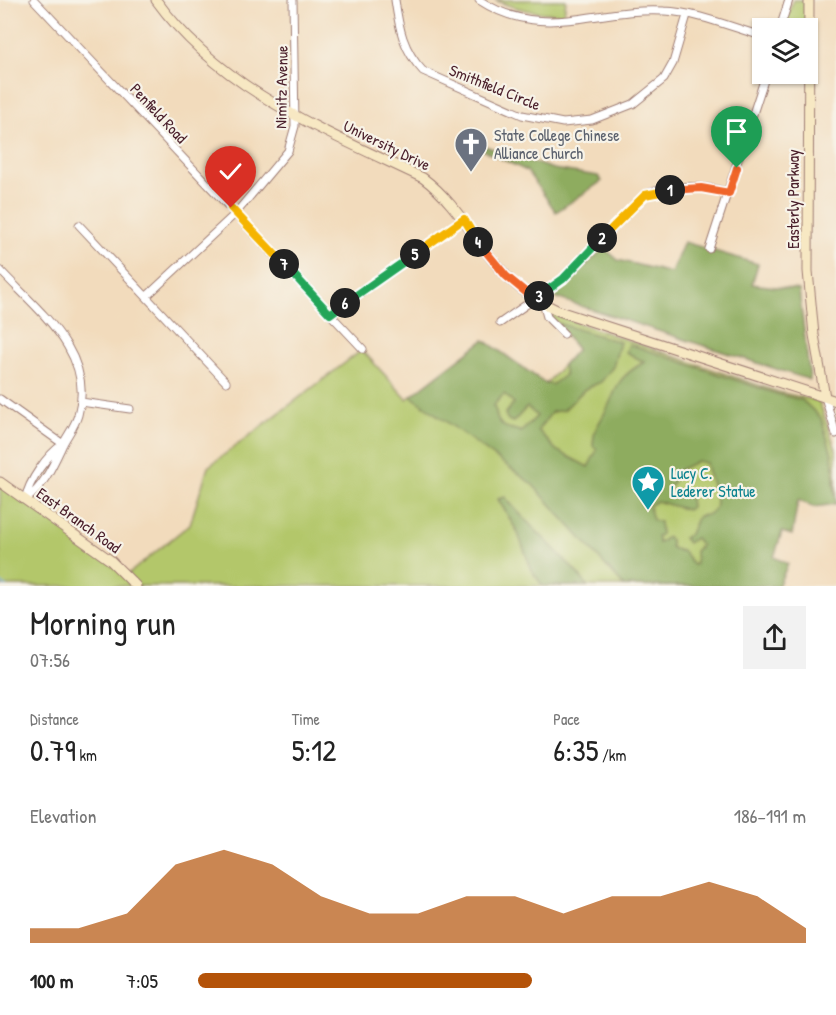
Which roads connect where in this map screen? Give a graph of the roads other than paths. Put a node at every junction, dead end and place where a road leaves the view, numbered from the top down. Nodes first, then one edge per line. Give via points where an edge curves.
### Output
1 (34, 0) edge
2 (156, 0) edge
3 (293, 0) edge
4 (395, 0) edge
5 (479, 0) edge
6 (789, 0) edge
7 (809, 0) edge
8 (687, 15) junction
9 (783, 18) edge
10 (809, 18) edge
11 (752, 33) edge
12 (763, 84) edge
13 (809, 84) edge
14 (295, 117) junction
15 (729, 193) junction
16 (236, 213) junction
17 (464, 219) junction
18 (80, 225) dead end
19 (709, 249) dead end
20 (0, 270) edge
21 (147, 296) junction
22 (538, 301) junction
23 (330, 314) junction
24 (500, 323) dead end
25 (564, 334) dead end
26 (363, 349) dead end
27 (226, 382) dead end
28 (825, 397) junction
29 (1, 400) edge
30 (836, 401) edge
31 (81, 402) junction
32 (130, 409) dead end
33 (836, 434) edge
34 (63, 444) junction
35 (0, 482) edge
36 (25, 500) junction
37 (136, 586) edge

1 - 16 street, Penfield Road
2 - 14 main road, University Drive via 217,65 264,100
3 - 14 street, Nimitz Avenue
4 - 8 street, Smithfield Circle via 403,41 423,70 522,115 563,123 606,116 649,93 669,71
5 - 8 street via 507,14 550,22 652,10
6 - 9 street
7 - 10 main road, Easterly Parkway
8 - 11 street
12 - 15 street
13 - 28 main road, Easterly Parkway via 808,260 814,335
14 - 16 street, Nimitz Avenue via 295,132 288,151
14 - 17 main road, University Drive via 423,178 440,190
15 - 19 street
15 - 22 street via 701,188 659,190 645,195
16 - 21 street, Nimitz Avenue
16 - 23 street, Penfield Road
17 - 22 main road, University Drive via 500,269
17 - 23 street
18 - 21 street
20 - 31 street via 69,345 79,369
21 - 27 street
22 - 24 street
22 - 25 street
22 - 28 main road, University Drive
23 - 26 street, Penfield Road
28 - 30 main road, University Drive
28 - 33 street
29 - 34 street
31 - 32 street
31 - 34 street
34 - 36 street via 54,450 27,490
35 - 36 main road, East Branch Road
36 - 37 main road, East Branch Road via 110,560

